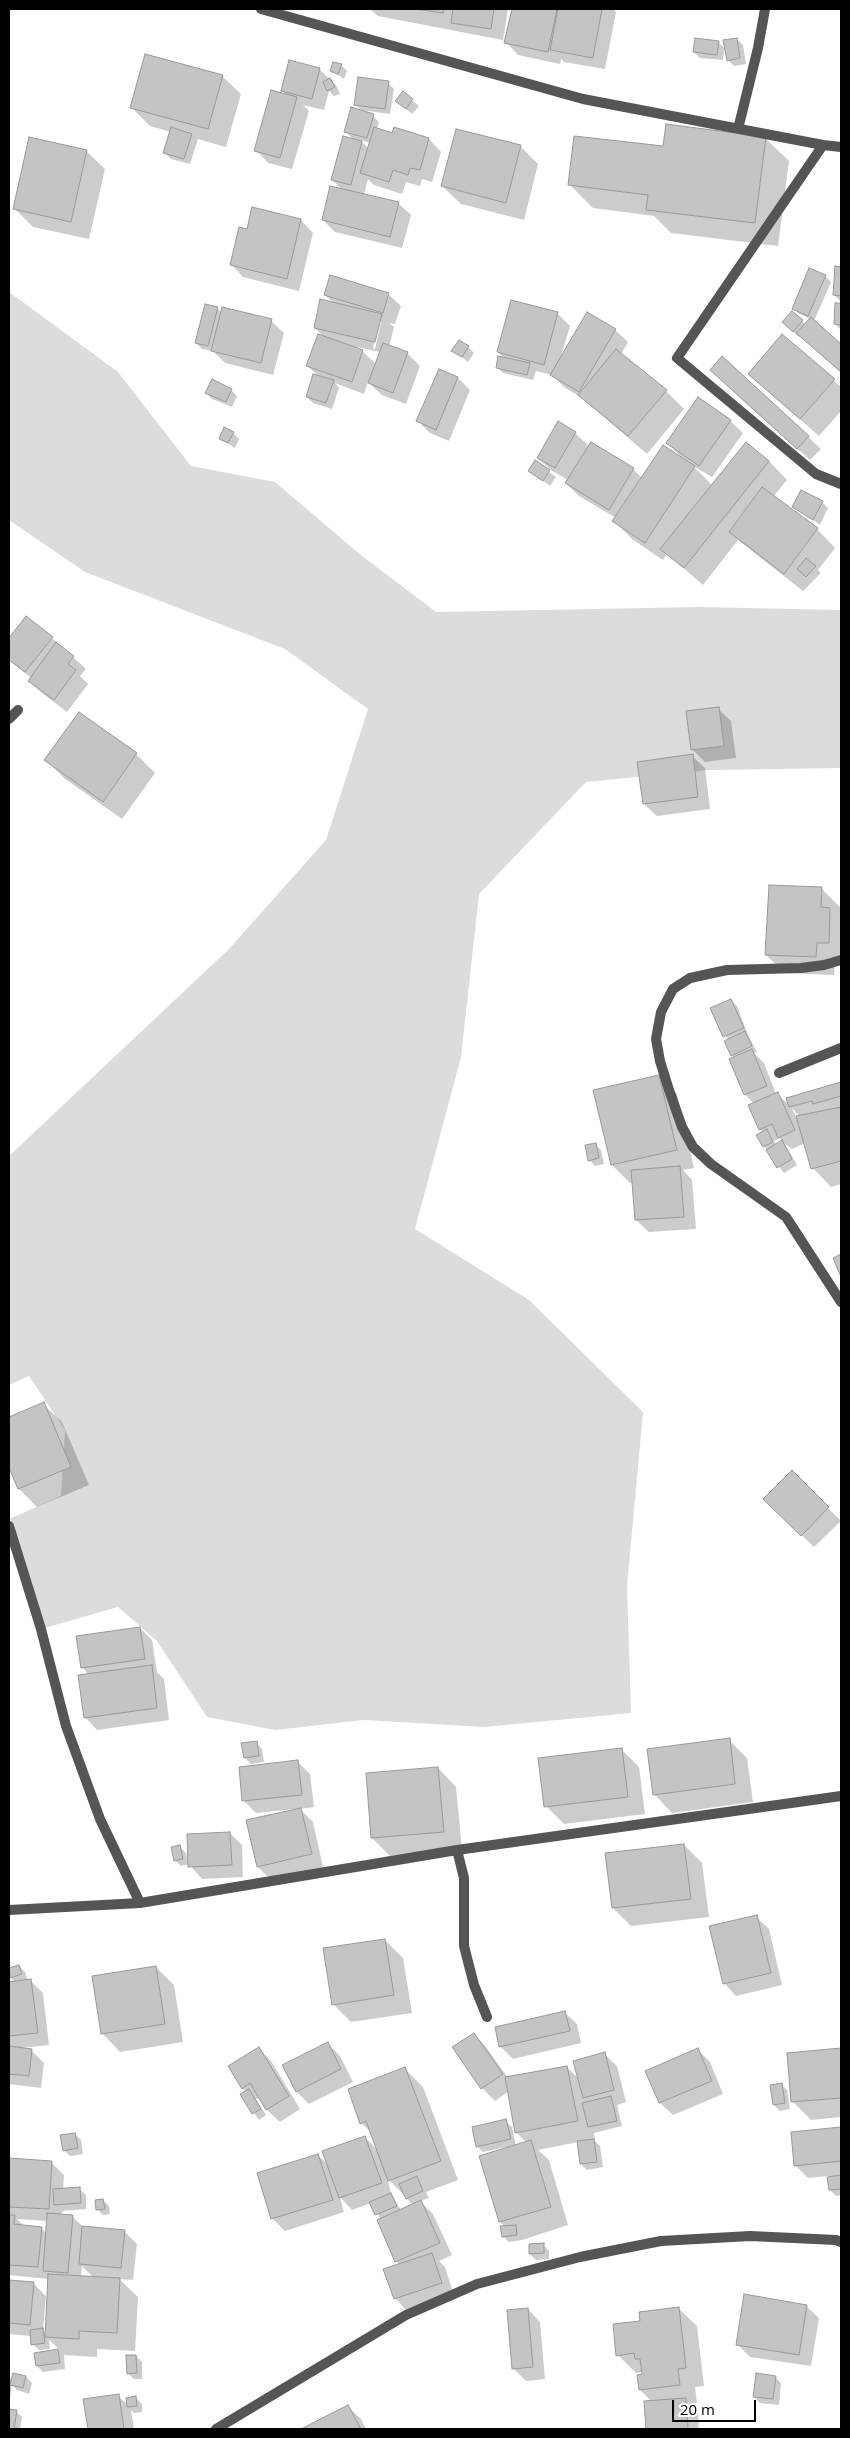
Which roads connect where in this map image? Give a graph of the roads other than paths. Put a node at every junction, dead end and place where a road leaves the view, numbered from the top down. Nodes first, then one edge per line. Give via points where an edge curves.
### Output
1 (261, 9) edge
2 (765, 9) edge
3 (738, 129) junction
4 (823, 145) junction
5 (841, 147) edge
6 (841, 484) edge
7 (18, 710) dead end
8 (9, 719) edge
9 (841, 960) edge
10 (841, 1048) edge
11 (779, 1073) dead end
12 (841, 1302) edge
13 (9, 1526) edge
14 (841, 1796) edge
15 (457, 1850) junction
16 (140, 1903) junction
17 (9, 1910) edge
18 (487, 2017) dead end
19 (841, 2242) edge
20 (216, 2429) edge

1 - 3 street via 583,99
2 - 3 street
3 - 4 street
4 - 5 street
4 - 6 street via 677,358 816,474
7 - 8 street
9 - 12 street via 801,968 727,970 690,978 673,990 661,1012 656,1039 682,1128 693,1147 711,1164 786,1217
10 - 11 street
13 - 16 street via 41,1629 66,1726 100,1819
14 - 15 street
15 - 16 street
15 - 18 street via 464,1878 464,1946 474,1985
16 - 17 street
19 - 20 street via 750,2236 662,2241 580,2257 476,2284 406,2314

